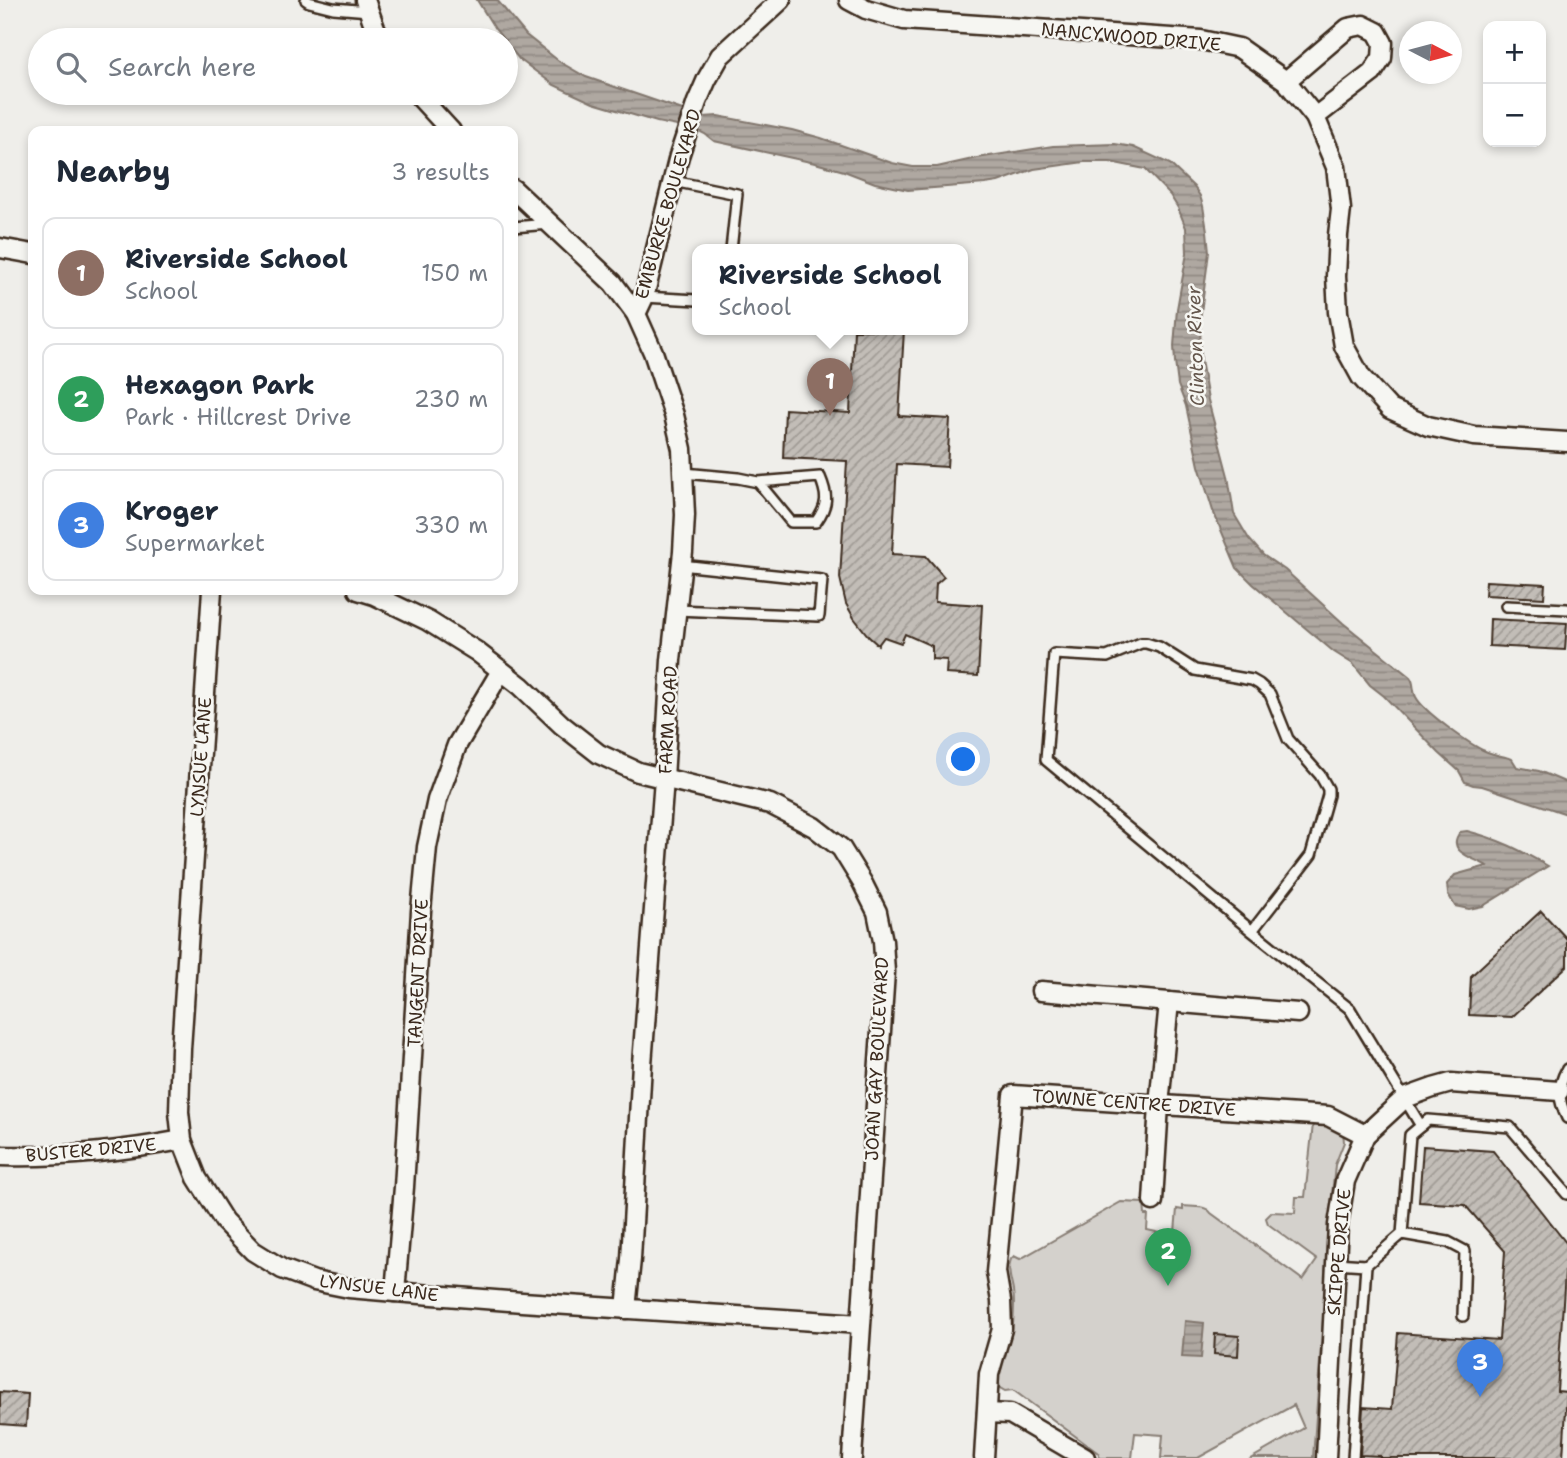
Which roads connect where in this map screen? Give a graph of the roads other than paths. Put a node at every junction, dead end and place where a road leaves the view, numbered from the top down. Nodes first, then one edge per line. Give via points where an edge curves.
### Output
1 (306, 0) edge
2 (781, 0) edge
3 (849, 0) edge
4 (367, 5) edge
5 (375, 28) edge
6 (1286, 81) junction
7 (427, 105) edge
8 (1315, 117) junction
9 (445, 126) edge
10 (673, 181) junction
11 (518, 194) edge
12 (550, 224) junction
13 (518, 227) edge
14 (732, 244) edge
15 (0, 248) edge
16 (28, 253) edge
17 (644, 297) junction
18 (692, 300) edge
19 (636, 314) junction
20 (1567, 442) edge
21 (684, 472) junction
22 (758, 482) junction
23 (681, 565) junction
24 (212, 595) edge
25 (374, 595) edge
26 (1506, 606) dead end
27 (1567, 609) edge
28 (676, 610) junction
29 (501, 671) junction
30 (664, 779) junction
31 (1252, 931) junction
32 (1041, 991) dead end
33 (1170, 1002) junction
34 (1298, 1013) dead end
35 (1567, 1069) edge
36 (1559, 1091) junction
37 (1405, 1098) junction
38 (1159, 1105) junction
39 (1567, 1118) edge
40 (1421, 1126) junction
41 (1365, 1135) junction
42 (181, 1140) junction
43 (0, 1156) edge
44 (1567, 1194) edge
45 (1153, 1201) dead end
46 (1402, 1234) junction
47 (1335, 1263) junction
48 (1366, 1265) junction
49 (395, 1292) junction
50 (626, 1309) junction
51 (1463, 1316) dead end
52 (860, 1324) junction
53 (987, 1413) junction
54 (852, 1458) edge
55 (984, 1458) edge
56 (1085, 1458) edge
57 (1326, 1458) edge
58 (1353, 1458) edge

1 - 4 lane via 333,8
2 - 10 street, EMBURKE BOULEVARD via 720,56 697,102
3 - 6 street, NANCYWOOD DRIVE via 904,20 1201,40 1239,48
4 - 5 street
6 - 8 street, NANCYWOOD DRIVE
6 - 8 street via 1348,28 1363,25 1377,32 1383,43 1382,58 1372,73
7 - 9 street
8 - 20 street, NANCYWOOD DRIVE via 1336,167 1341,209 1338,312 1344,346 1361,377 1390,409 1428,426 1474,436
10 - 14 lane via 737,194
10 - 17 street, EMBURKE BOULEVARD
11 - 12 street, FARM ROAD
12 - 13 lane
12 - 19 street, FARM ROAD via 613,283
15 - 16 street
17 - 18 lane
17 - 19 street, EMBURKE BOULEVARD
19 - 21 street, FARM ROAD via 674,415
21 - 22 lane
21 - 23 street, FARM ROAD
22 - 22 lane via 792,523 817,522 825,509 820,477
23 - 28 street, FARM ROAD
23 - 28 lane via 822,580 819,616
24 - 42 street, LYNSUE LANE via 181,1049
25 - 29 street, JOAN GAY BOULEVARD via 428,621
26 - 27 lane
28 - 30 street, FARM ROAD
29 - 30 street, JOAN GAY BOULEVARD via 599,754
29 - 49 street, TANGENT DRIVE via 457,745 437,800 427,847
30 - 50 street, FARM ROAD
30 - 52 street, JOAN GAY BOULEVARD via 770,804 814,827 841,848 877,912 885,972
31 - 31 lane via 1311,855 1328,795 1320,775 1288,739 1270,694 1252,680 1195,670 1150,643 1107,657 1054,654 1046,760
31 - 37 lane via 1350,1009
32 - 33 street
33 - 34 street
33 - 38 street
35 - 36 lane
36 - 37 street, SKIPPE DRIVE via 1451,1083
36 - 39 lane
37 - 40 lane
37 - 41 street, SKIPPE DRIVE
38 - 41 street, TOWNE CENTRE DRIVE via 1328,1116
38 - 45 street
38 - 53 street, TOWNE CENTRE DRIVE via 1013,1095 996,1272 1002,1329 989,1374
40 - 44 lane via 1428,1121 1510,1127
40 - 46 lane via 1410,1135
41 - 47 street, SKIPPE DRIVE via 1345,1181
42 - 43 street, BUSTER DRIVE via 79,1154
42 - 49 street, LYNSUE LANE via 223,1221 253,1251 314,1281
46 - 48 lane
46 - 51 lane via 1448,1242 1465,1251
47 - 48 lane
47 - 57 street, SKIPPE DRIVE
48 - 58 lane
49 - 50 street, LYNSUE LANE
50 - 52 street, LYNSUE LANE
52 - 54 street, JOAN GAY BOULEVARD
53 - 55 street, TOWNE CENTRE DRIVE
53 - 56 street via 1010,1414

